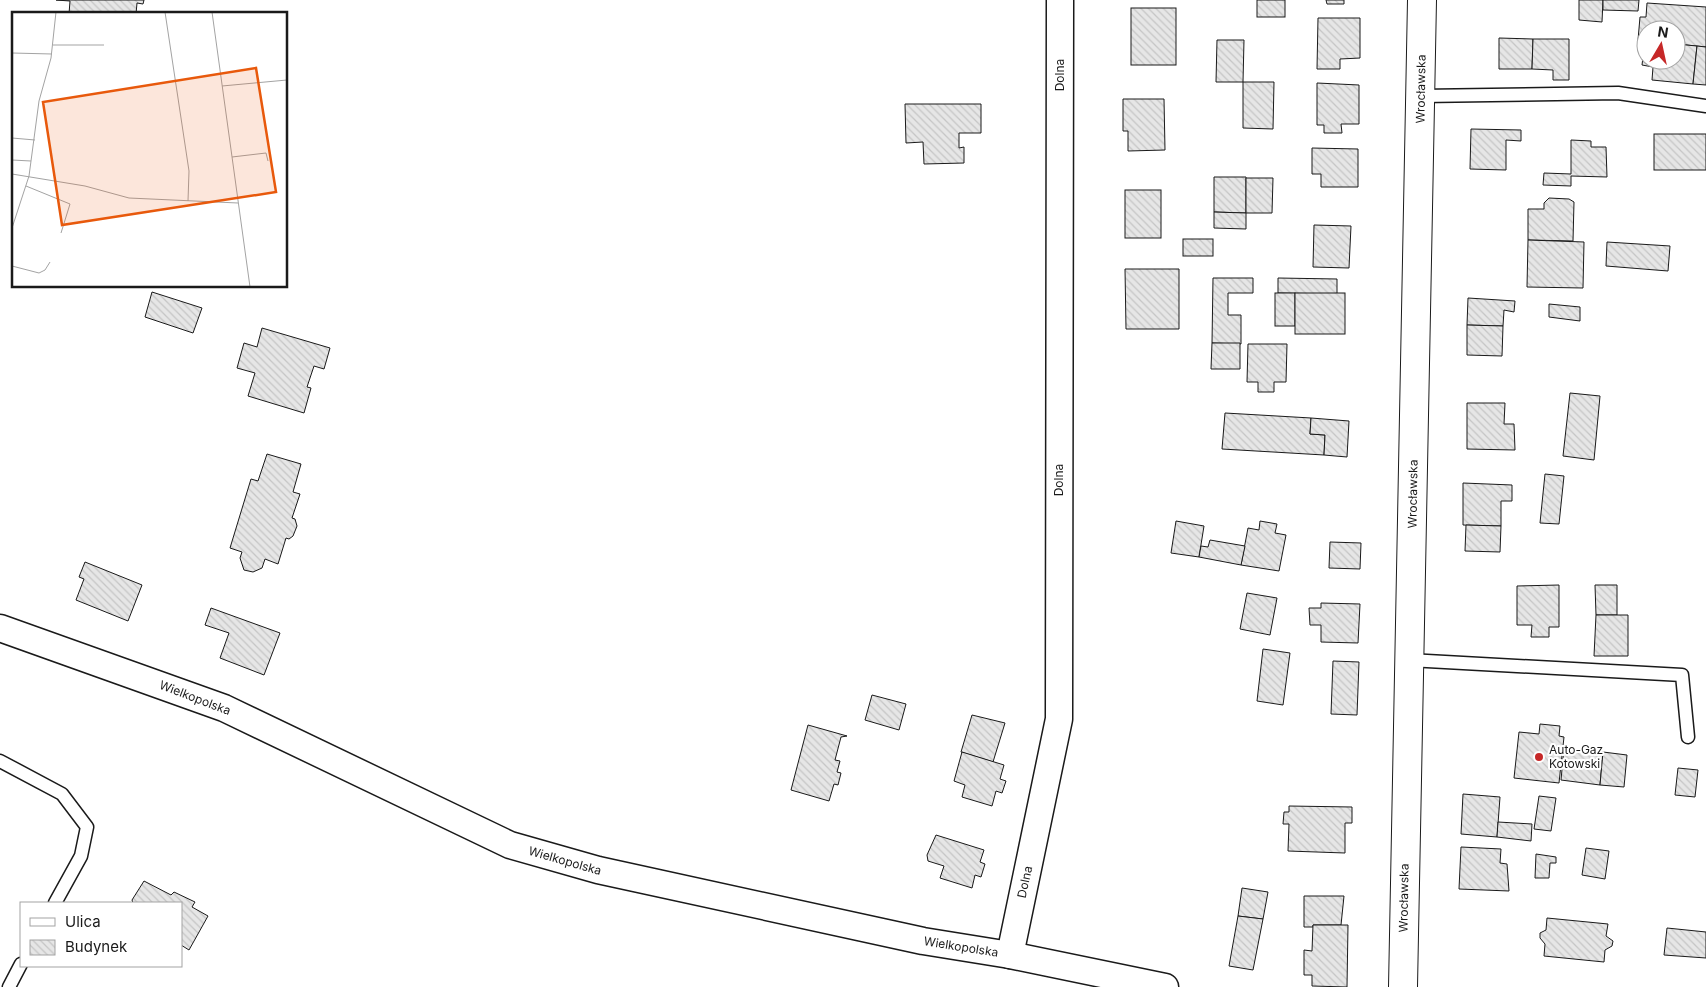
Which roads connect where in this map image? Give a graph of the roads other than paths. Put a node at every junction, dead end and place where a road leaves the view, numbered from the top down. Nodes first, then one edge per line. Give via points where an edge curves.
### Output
1 (1060, 0) edge
2 (1422, 0) edge
3 (1421, 96) junction
4 (1706, 106) edge
5 (0, 628) edge
6 (1409, 660) junction
7 (1688, 736) dead end
8 (0, 761) edge
9 (56, 902) edge
10 (1010, 955) junction
11 (20, 966) edge
12 (9, 987) edge
13 (1165, 987) edge
14 (1403, 987) edge

1 - 10 street, Dolna via 1058,719
2 - 3 street, Wrocławska
3 - 4 lane via 1618,93
3 - 6 street, Wrocławska
5 - 10 street, Wielkopolska via 224,708 510,845 598,870 923,941
6 - 7 lane via 1682,675
6 - 14 street, Wrocławska
8 - 9 lane via 62,794 88,827 81,856
10 - 13 street, Wielkopolska
11 - 12 lane

